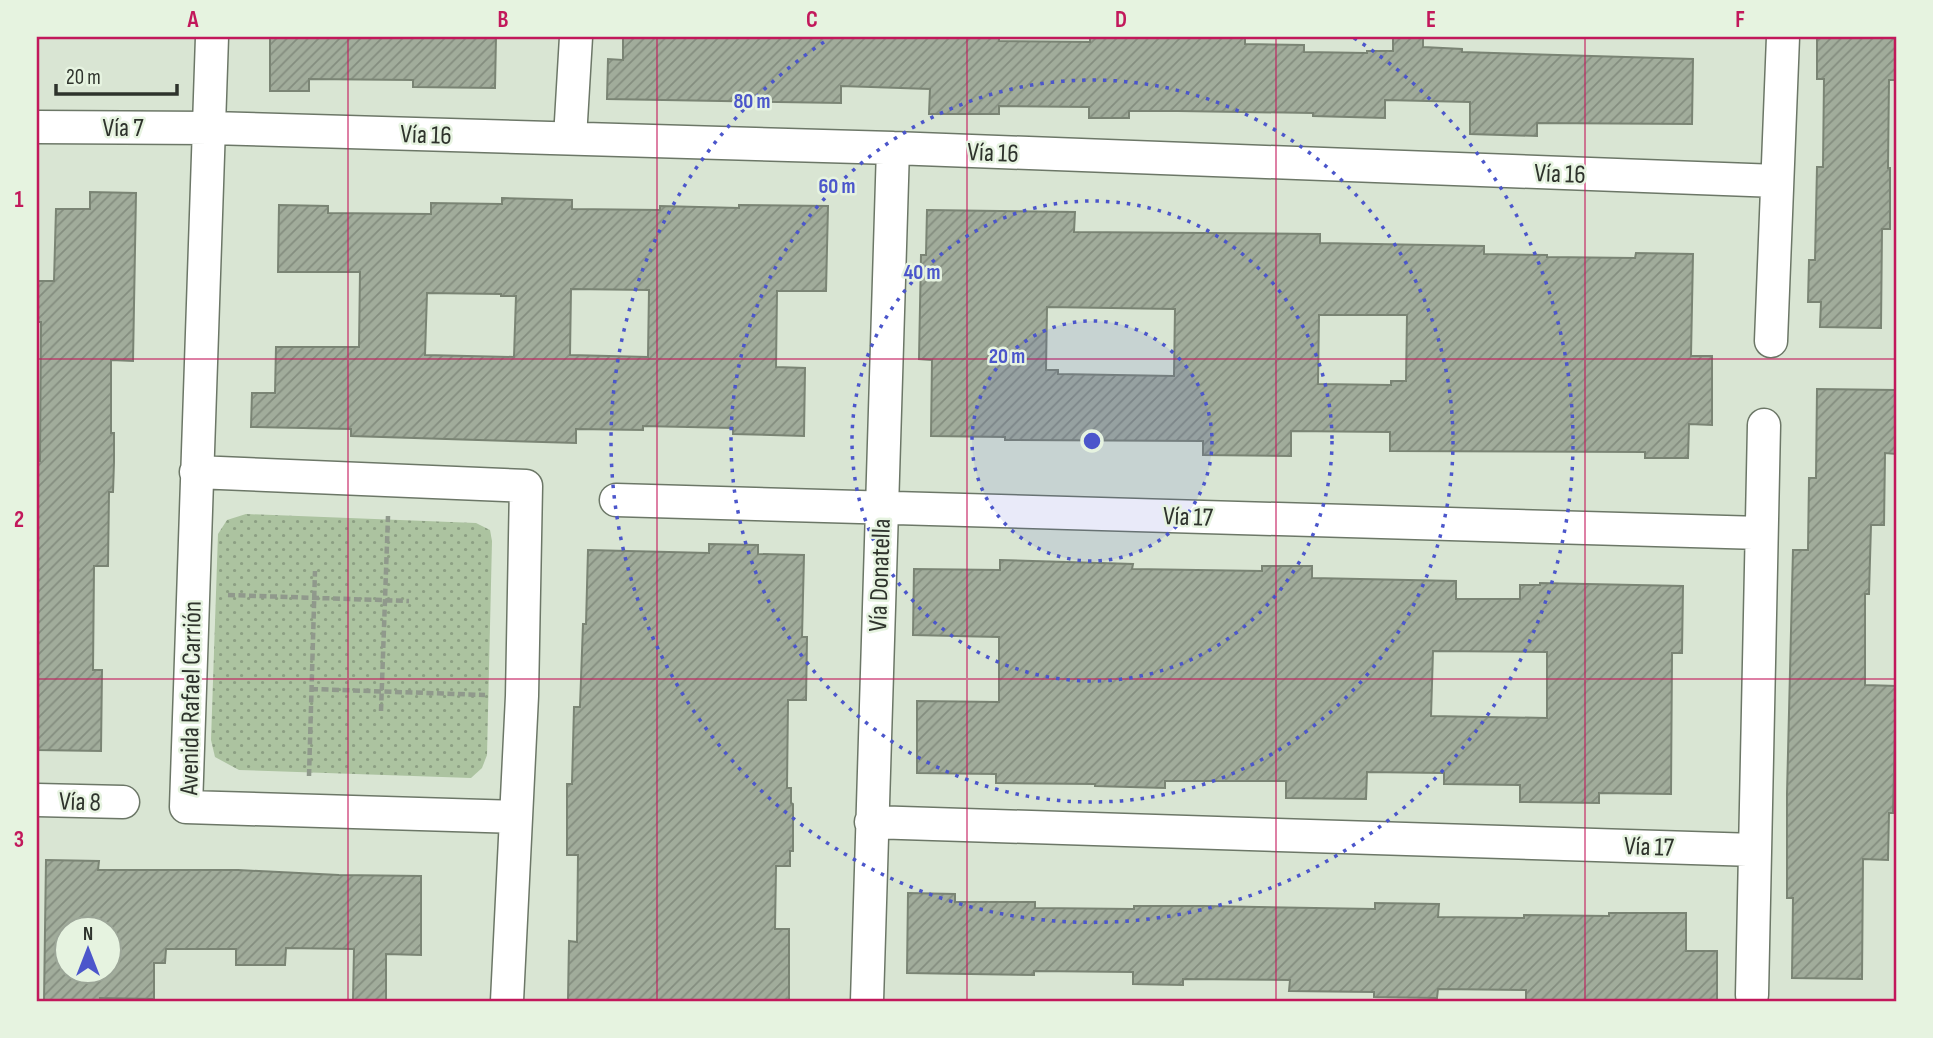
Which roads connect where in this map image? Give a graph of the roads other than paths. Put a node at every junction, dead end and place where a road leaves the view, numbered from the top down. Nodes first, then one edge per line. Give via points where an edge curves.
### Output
1 (212, 37) edge
2 (576, 37) edge
3 (1783, 37) edge
4 (37, 127) edge
5 (210, 128) junction
6 (570, 138) junction
7 (893, 148) junction
8 (1777, 181) junction
9 (1771, 341) dead end
10 (1764, 425) dead end
11 (196, 472) junction
12 (615, 500) dead end
13 (882, 506) junction
14 (1761, 533) junction
15 (37, 800) edge
16 (123, 802) dead end
17 (516, 817) junction
18 (871, 822) junction
19 (1755, 850) junction
20 (1752, 995) dead end
21 (507, 1001) edge
22 (867, 1001) edge

1 - 5 street, Avenida Rafael Carrión
2 - 6 street
3 - 8 street
4 - 5 street, Vía 7
5 - 6 street, Vía 16
5 - 11 street, Avenida Rafael Carrión
6 - 7 street, Vía 16
7 - 8 street, Vía 16
7 - 13 street, Vía Donatella
8 - 9 street
10 - 14 street
11 - 17 street via 526,486
11 - 17 street, Avenida Rafael Carrión via 186,807
12 - 13 street, Vía 17
13 - 14 street, Vía 17
13 - 18 street, Vía Donatella
14 - 19 street
15 - 16 street, Vía 8
17 - 21 street
18 - 19 street, Vía 17
18 - 22 street, Vía Donatella
19 - 20 street

